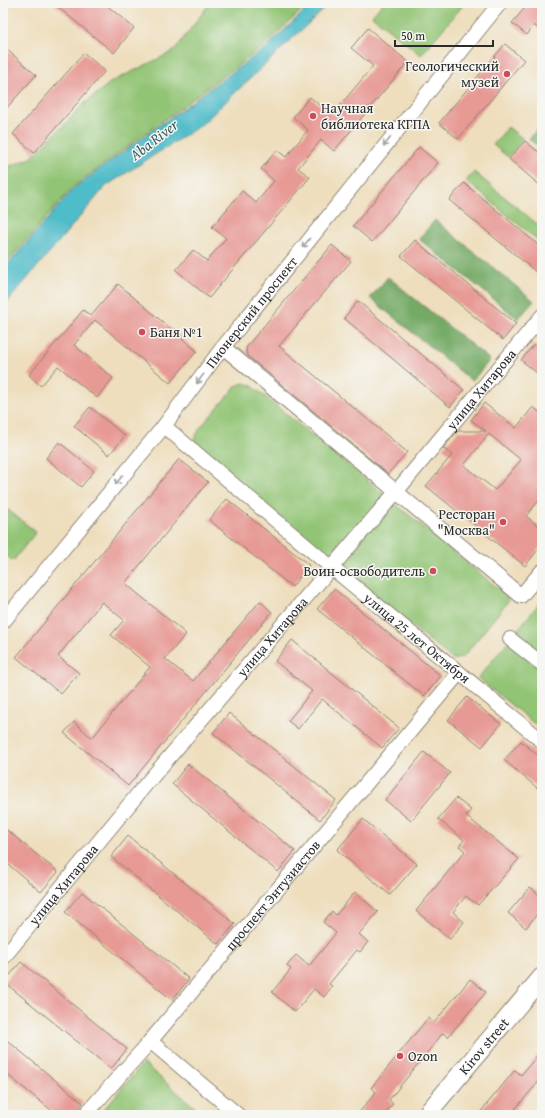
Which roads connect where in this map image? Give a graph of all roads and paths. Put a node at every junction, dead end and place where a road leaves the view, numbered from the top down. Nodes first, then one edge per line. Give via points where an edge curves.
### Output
1 (500, 3) edge
2 (542, 316) edge
3 (223, 347) junction
4 (164, 426) junction
5 (396, 492) junction
6 (330, 567) junction
7 (542, 571) edge
8 (3, 622) edge
9 (510, 639) dead end
10 (542, 664) edge
11 (459, 673) junction
12 (542, 741) edge
13 (3, 958) edge
14 (542, 977) edge
15 (150, 1041) junction
16 (85, 1115) edge
17 (238, 1115) edge
18 (426, 1115) edge

1 -> 3 street, Пионерский проспект
2 - 5 street, улица Хитарова
3 -> 4 street, Пионерский проспект
3 - 5 street
4 - 6 street, улица 25 лет Октября
4 -> 8 street, Пионерский проспект
5 - 6 street, улица Хитарова
5 - 7 street via 521,596
6 - 11 street, улица 25 лет Октября
6 - 13 street, улица Хитарова
9 - 10 street
11 - 12 street, улица 25 лет Октября
11 - 15 street, проспект Энтузиастов
14 - 18 main road, Kirov street
15 - 16 street, проспект Энтузиастов
15 - 17 street

